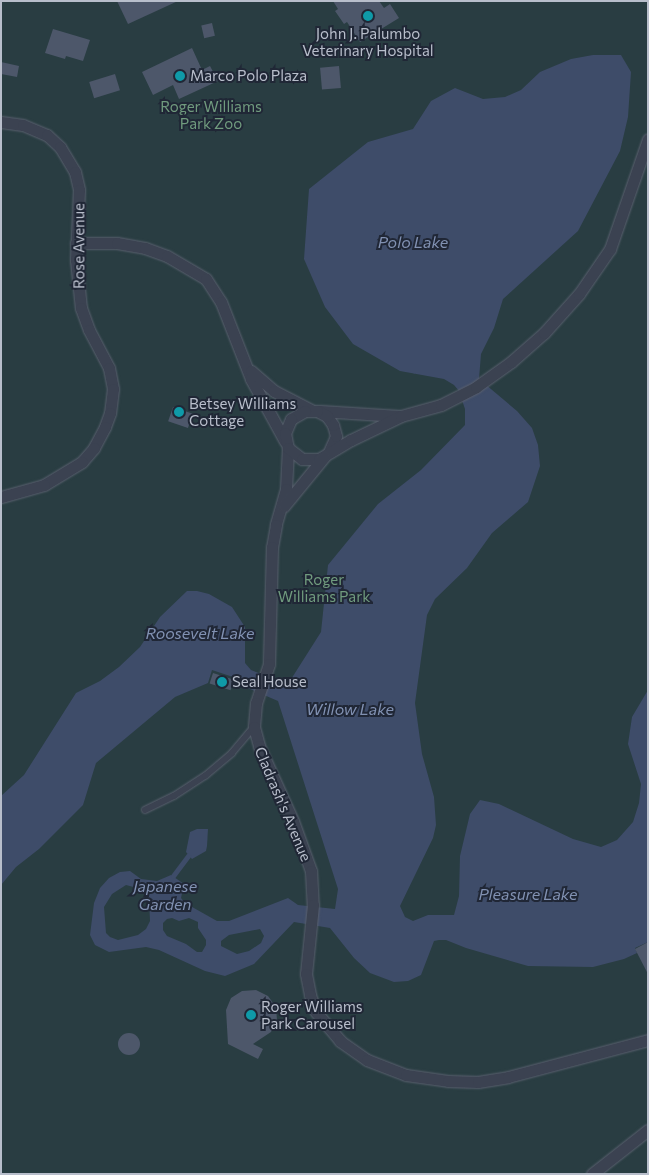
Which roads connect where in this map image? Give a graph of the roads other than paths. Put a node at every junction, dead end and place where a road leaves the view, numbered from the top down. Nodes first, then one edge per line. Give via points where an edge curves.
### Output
1 (1, 122) edge
2 (648, 139) edge
3 (76, 243) junction
4 (245, 364) junction
5 (314, 411) junction
6 (401, 416) junction
7 (288, 446) junction
8 (327, 454) junction
9 (1, 497) edge
10 (282, 507) junction
11 (254, 727) junction
12 (144, 810) dead end
13 (648, 1040) edge
14 (648, 1130) edge
15 (592, 1174) edge

1 - 3 street, Rose Avenue via 23,125 46,135 60,146 70,162 79,190
2 - 6 street via 615,237 602,262 555,322 492,376 454,399
3 - 4 street via 117,243 145,248 199,274 217,293
3 - 9 street, Rose Avenue via 81,308 111,379 110,413 94,448 75,467 44,485
4 - 5 street via 274,391
4 - 7 street
5 - 6 street
5 - 7 street via 291,419 285,433
5 - 8 street via 326,416 335,430 334,442
6 - 8 street
7 - 8 street via 302,459 313,460
7 - 10 street, Cladrash's Avenue via 288,480
8 - 10 street, Cladrash's Avenue
10 - 11 street, Cladrash's Avenue via 274,536 271,642 266,674 254,710
11 - 12 lane via 232,753 205,776
11 - 13 street, Cladrash's Avenue via 258,746 294,821 313,880 306,974 310,995 316,1012 348,1048 391,1070 448,1082 492,1080
14 - 15 street

